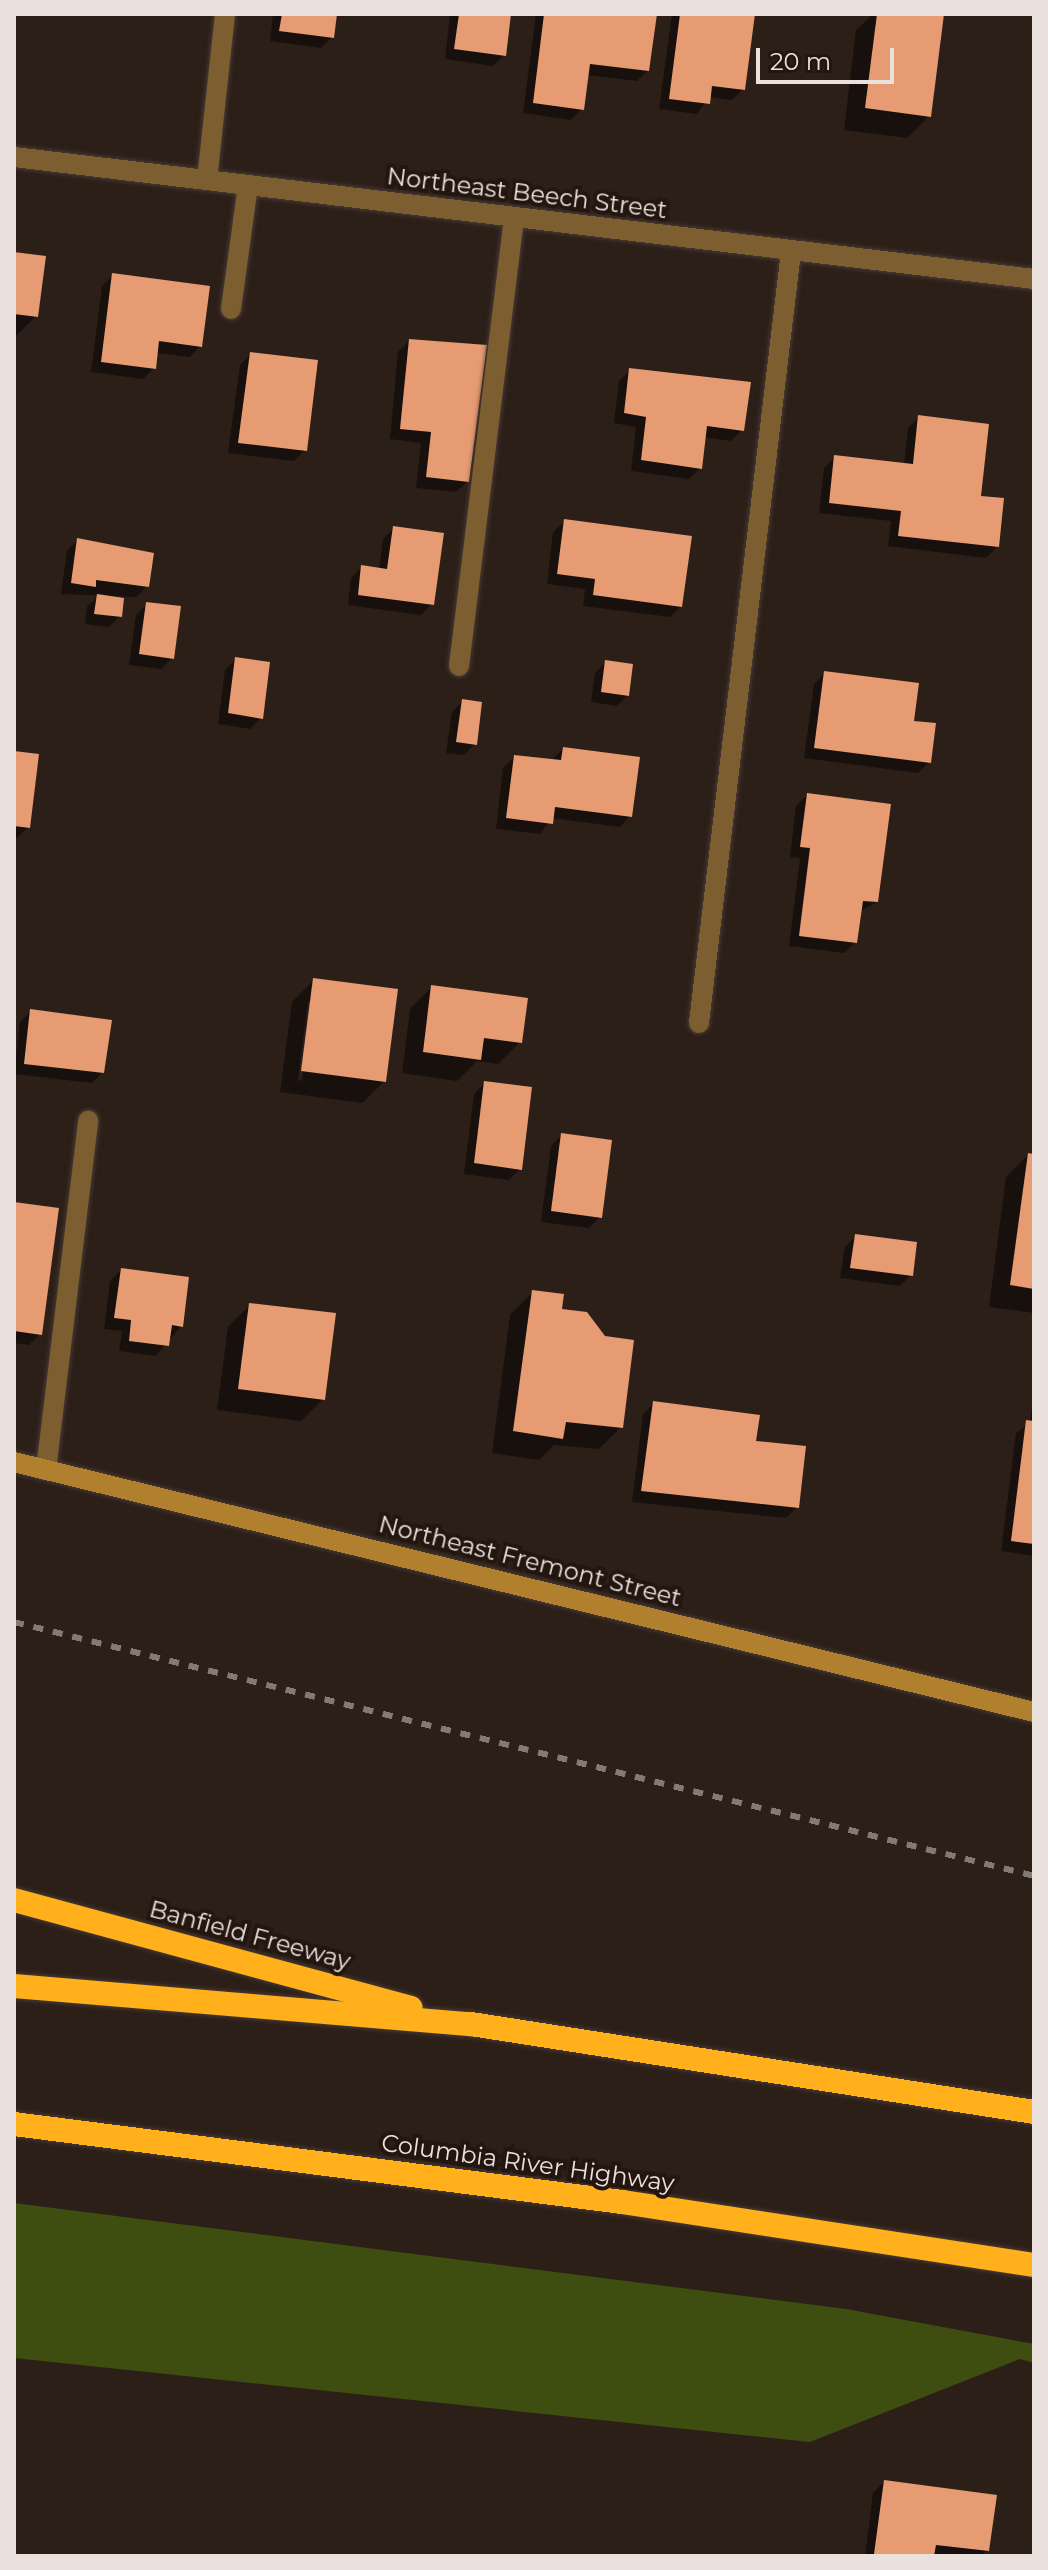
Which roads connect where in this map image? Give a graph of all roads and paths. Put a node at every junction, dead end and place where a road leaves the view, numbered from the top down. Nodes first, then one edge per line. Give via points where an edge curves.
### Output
1 (225, 14) edge
2 (14, 157) edge
3 (207, 180) junction
4 (248, 185) junction
5 (514, 217) junction
6 (791, 251) junction
7 (1034, 279) edge
8 (231, 309) dead end
9 (459, 666) dead end
10 (699, 1023) dead end
11 (88, 1121) dead end
12 (14, 1462) edge
13 (46, 1470) junction
14 (1034, 1712) edge
15 (14, 1900) edge
16 (14, 1986) edge
17 (471, 2024) junction
18 (1034, 2112) edge
19 (14, 2124) edge
20 (1034, 2265) edge

1 - 3 street
2 - 3 street, Northeast Beech Street
3 - 4 street, Northeast Beech Street
4 - 5 street, Northeast Beech Street
4 - 8 street
5 - 6 street, Northeast Beech Street
5 - 9 street
6 - 7 street, Northeast Beech Street
6 - 10 street
11 - 13 street
12 - 13 main road, Northeast Fremont Street
13 - 14 main road, Northeast Fremont Street
15 - 17 highway, Banfield Freeway
16 - 17 highway
17 - 18 highway
19 - 20 highway, Columbia River Highway via 622,2202

